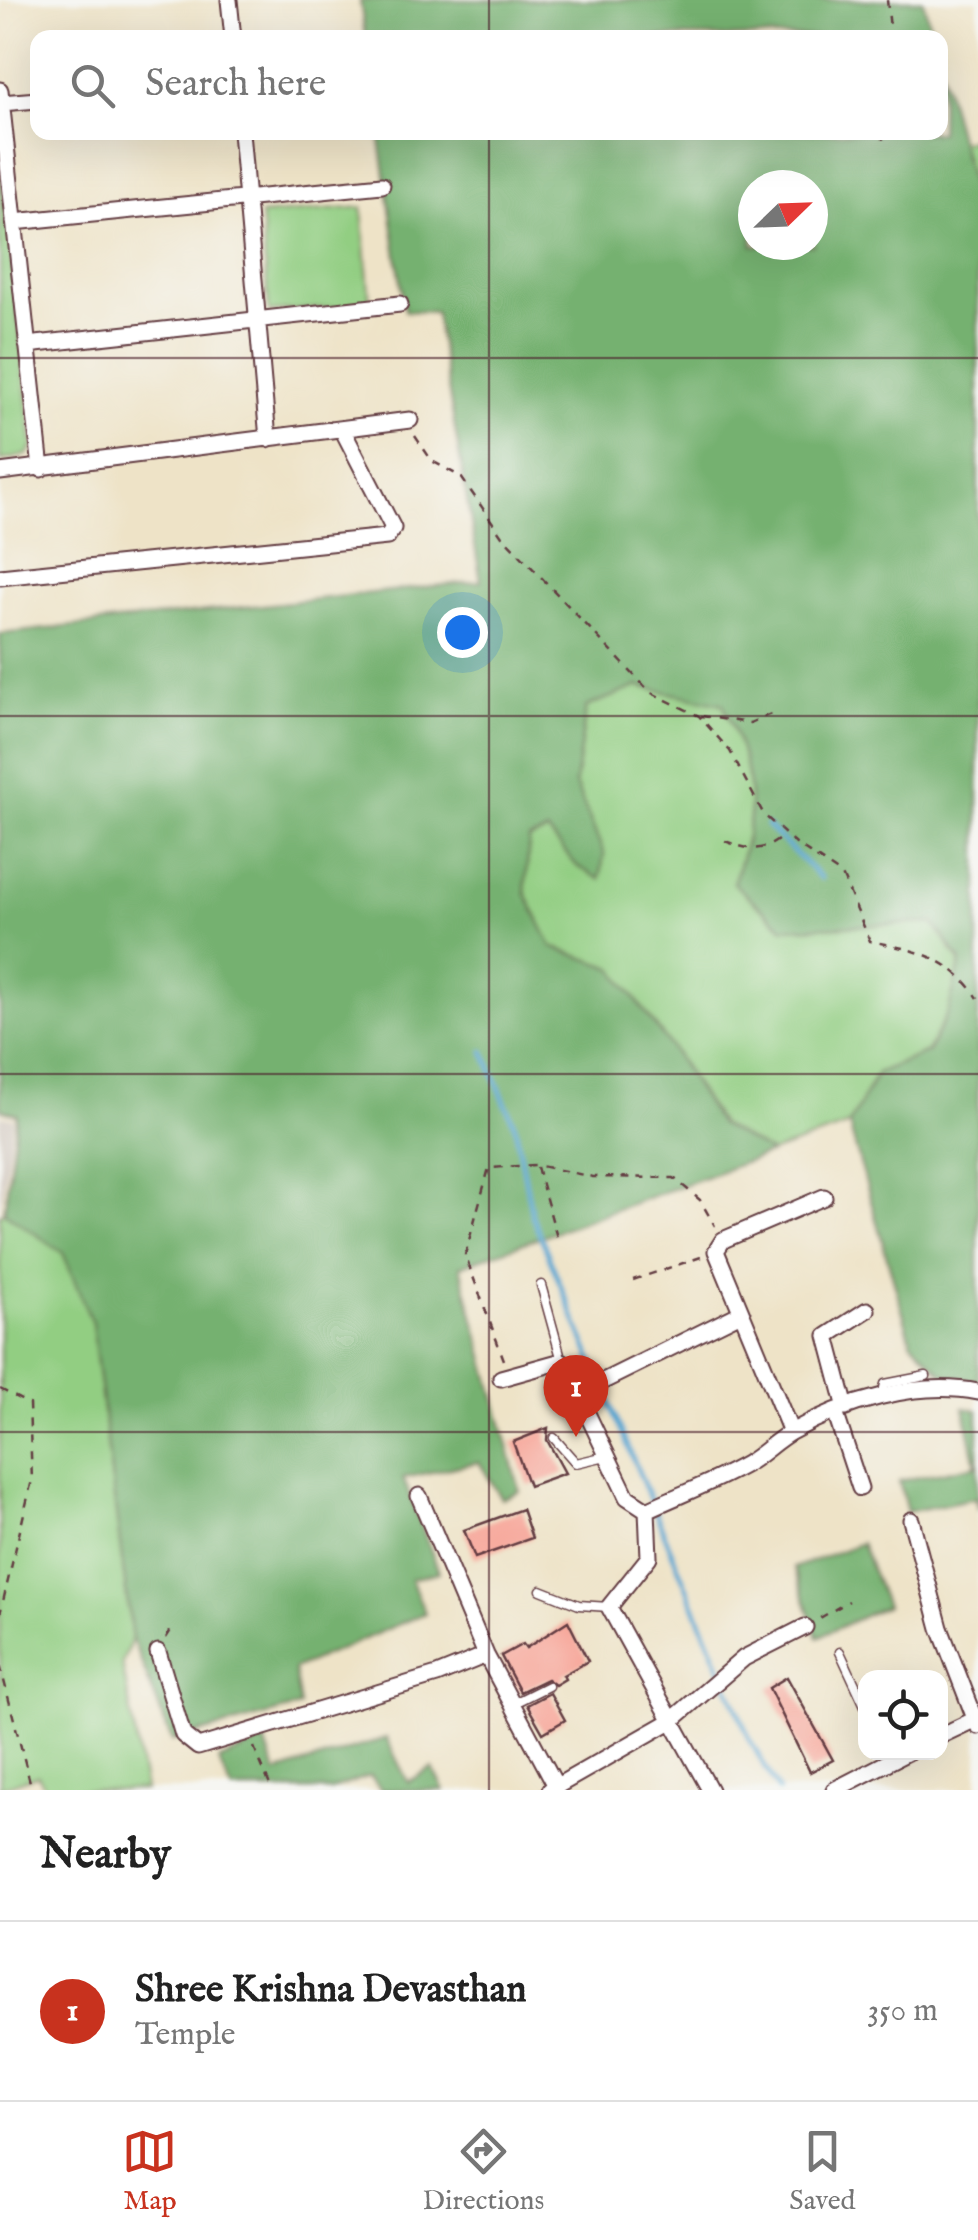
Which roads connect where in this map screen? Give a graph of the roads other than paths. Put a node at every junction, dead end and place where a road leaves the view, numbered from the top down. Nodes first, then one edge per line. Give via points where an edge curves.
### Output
1 (230, 0) edge
2 (232, 30) edge
3 (1, 97) edge
4 (30, 99) edge
5 (243, 140) edge
6 (382, 184) dead end
7 (248, 198) junction
8 (14, 222) junction
9 (400, 304) dead end
10 (258, 322) junction
11 (28, 345) junction
12 (410, 420) road end
13 (342, 429) junction
14 (268, 439) junction
15 (40, 469) junction
16 (0, 472) edge
17 (0, 576) edge
18 (824, 1197) dead end
19 (541, 1286) dead end
20 (866, 1310) dead end
21 (741, 1313) junction
22 (562, 1361) junction
23 (505, 1376) road end
24 (926, 1376) dead end
25 (978, 1392) edge
26 (575, 1395) junction
27 (882, 1397) junction
28 (840, 1410) junction
29 (791, 1432) junction
30 (554, 1438) dead end
31 (606, 1456) junction
32 (860, 1488) dead end
33 (419, 1496) dead end
34 (646, 1510) junction
35 (911, 1520) dead end
36 (541, 1590) dead end
37 (609, 1607) junction
38 (804, 1627) road end
39 (158, 1652) dead end
40 (840, 1652) dead end
41 (486, 1655) junction
42 (548, 1686) dead end
43 (858, 1691) edge
44 (512, 1704) junction
45 (977, 1721) edge
46 (671, 1722) junction
47 (948, 1733) edge
48 (882, 1760) edge
49 (553, 1788) edge
50 (710, 1790) edge
51 (834, 1790) edge

1 - 2 street
3 - 4 street
3 - 8 street
5 - 7 street
6 - 7 street
7 - 8 street
7 - 10 street
8 - 11 street
9 - 10 street
10 - 11 street
10 - 14 street
11 - 15 street
12 - 13 street
13 - 14 street
13 - 17 street via 394,528 387,537
14 - 15 street
15 - 16 street
18 - 21 street via 720,1246
19 - 22 lane
20 - 28 street via 827,1336
21 - 26 street
21 - 29 street
22 - 23 street
22 - 26 street
24 - 27 lane via 885,1384
25 - 27 street via 952,1387
26 - 31 street
27 - 28 street
28 - 29 street
28 - 32 street
29 - 34 street via 746,1464
30 - 31 lane via 576,1463
31 - 34 street via 627,1498
33 - 41 street
34 - 37 street via 649,1557
35 - 45 street via 940,1628
36 - 37 lane via 579,1605
37 - 46 street
38 - 46 street via 744,1658
39 - 41 street via 183,1734 198,1747
40 - 43 lane
41 - 44 street
42 - 44 lane
44 - 49 street
45 - 47 street
46 - 49 street
46 - 50 street
48 - 51 street

